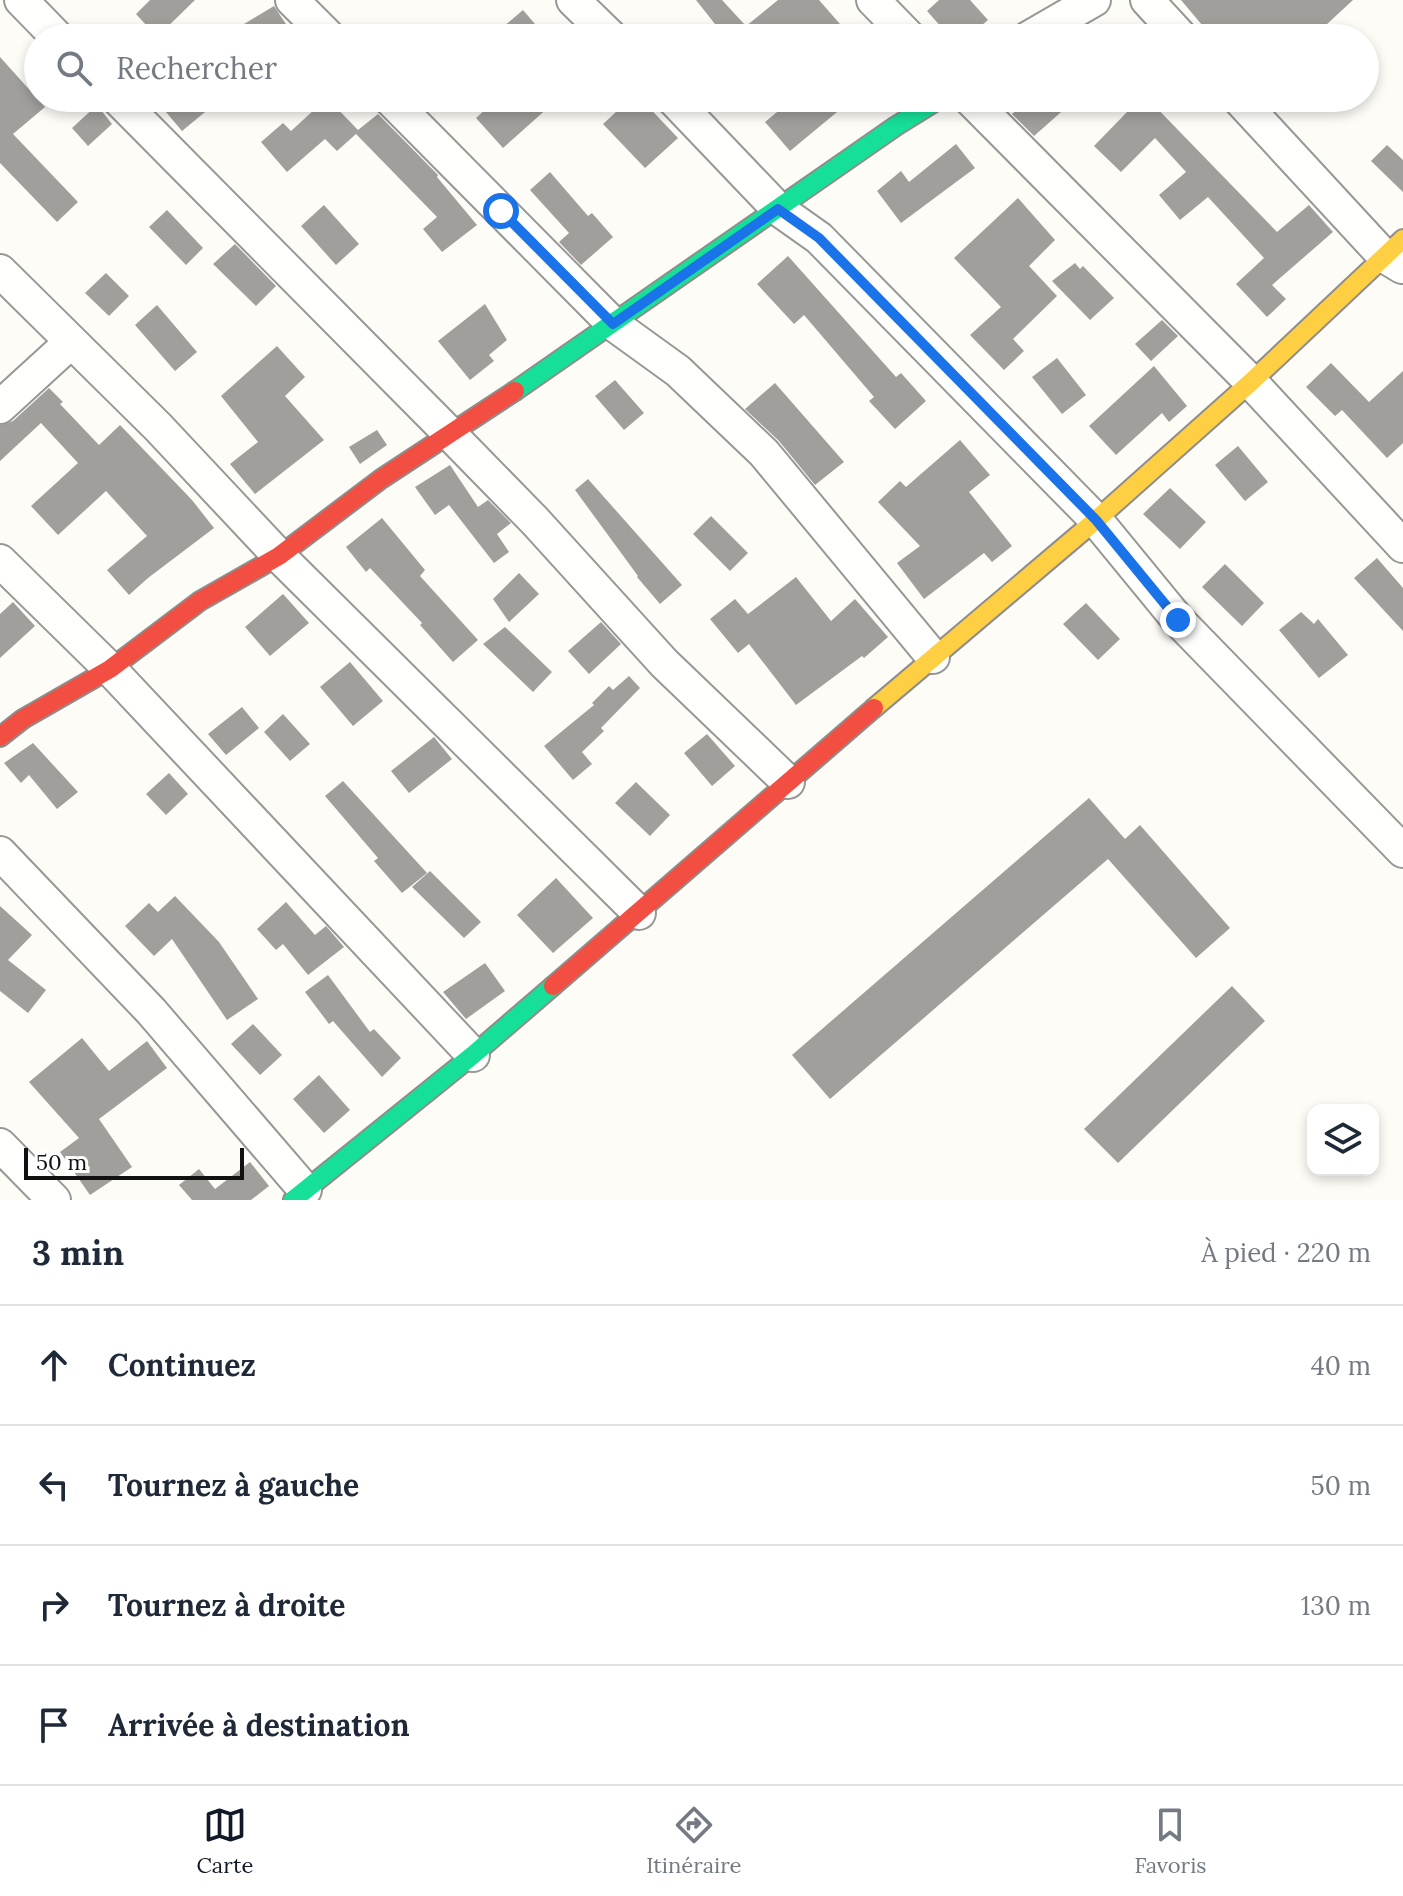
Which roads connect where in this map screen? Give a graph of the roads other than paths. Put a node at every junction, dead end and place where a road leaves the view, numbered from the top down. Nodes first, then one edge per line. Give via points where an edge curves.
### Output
1 (21, 0) edge
2 (292, 0) edge
3 (573, 0) edge
4 (873, 0) edge
5 (1094, 0) edge
6 (1147, 0) edge
7 (44, 24) edge
8 (316, 24) edge
9 (598, 24) edge
10 (896, 24) edge
11 (1052, 24) edge
12 (1169, 24) edge
13 (131, 112) edge
14 (403, 112) edge
15 (685, 112) edge
16 (918, 112) edge
17 (983, 112) edge
18 (1252, 112) edge
19 (778, 209) junction
20 (1397, 254) edge
21 (0, 271) edge
22 (613, 324) junction
23 (71, 342) junction
24 (1251, 382) junction
25 (0, 407) edge
26 (451, 435) junction
27 (1096, 520) junction
28 (1403, 546) edge
29 (279, 556) junction
30 (0, 561) edge
31 (933, 657) junction
32 (110, 669) junction
33 (0, 737) edge
34 (788, 782) junction
35 (1403, 851) edge
36 (0, 853) edge
37 (639, 913) junction
38 (473, 1055) junction
39 (0, 1145) edge
40 (299, 1195) edge
41 (54, 1200) edge

1 - 7 street
2 - 8 street
3 - 9 street
4 - 10 street
5 - 11 street
6 - 12 street
13 - 26 street
14 - 22 street
15 - 19 street
16 - 19 street
17 - 24 street
18 - 20 street
19 - 22 street
19 - 27 street via 819,238
20 - 24 street
21 - 23 street
22 - 26 street
22 - 31 street via 678,371 764,453
23 - 25 street
23 - 29 street
24 - 27 street
24 - 28 street
26 - 29 street via 381,479
26 - 34 street via 664,663
27 - 31 street
27 - 35 street via 1178,620
29 - 32 street via 200,601
29 - 37 street
30 - 32 street
31 - 34 street
32 - 33 street
32 - 38 street
34 - 37 street
36 - 40 street via 151,1011
37 - 38 street
38 - 40 street
39 - 41 street

